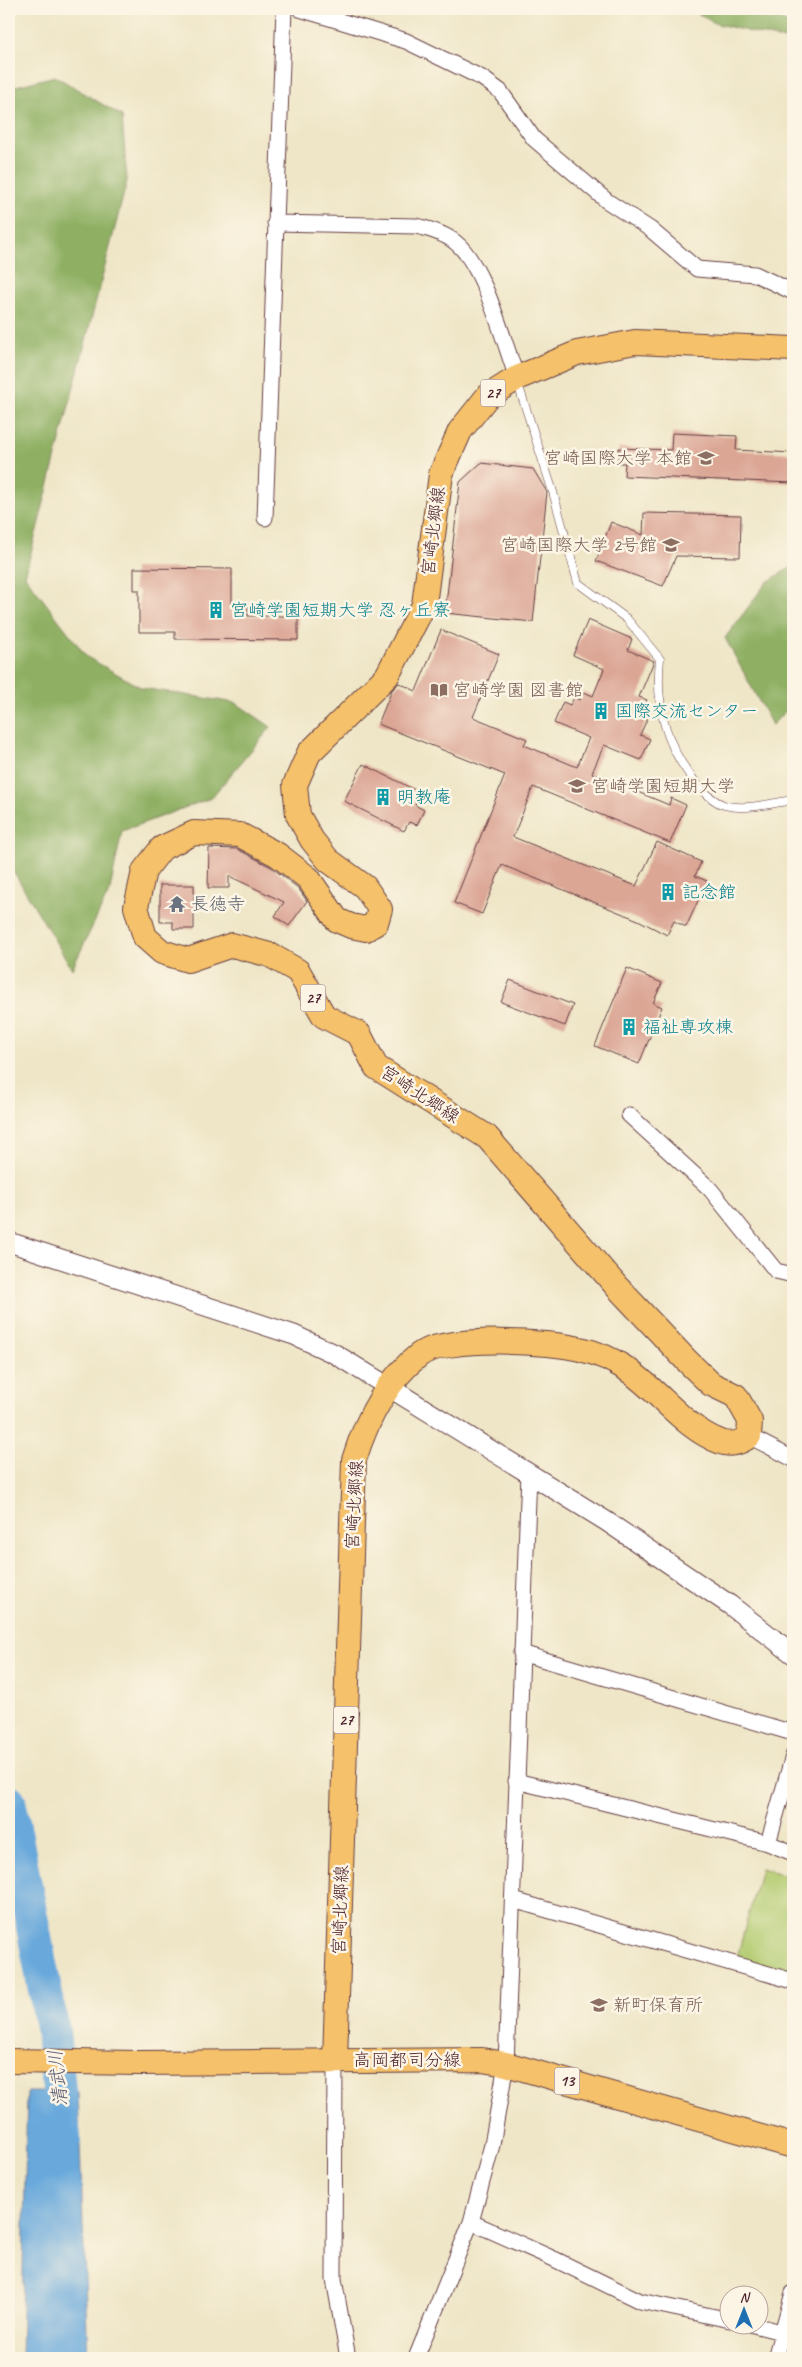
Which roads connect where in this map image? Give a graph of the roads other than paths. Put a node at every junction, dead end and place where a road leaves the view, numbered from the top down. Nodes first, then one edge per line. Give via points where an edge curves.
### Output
1 (284, 9) edge
2 (300, 9) edge
3 (275, 223) junction
4 (793, 292) edge
5 (793, 348) edge
6 (517, 378) junction
7 (265, 518) dead end
8 (793, 800) edge
9 (629, 1115) dead end
10 (9, 1242) edge
11 (793, 1275) edge
12 (388, 1388) junction
13 (749, 1436) junction
14 (793, 1459) edge
15 (529, 1474) junction
16 (521, 1652) junction
17 (793, 1654) edge
18 (793, 1732) edge
19 (793, 1756) edge
20 (516, 1780) junction
21 (768, 1843) junction
22 (793, 1853) edge
23 (513, 1900) junction
24 (793, 1981) edge
25 (9, 2061) edge
26 (335, 2061) junction
27 (506, 2064) junction
28 (793, 2146) edge
29 (471, 2222) junction
30 (793, 2293) edge
31 (720, 2318) edge
32 (770, 2329) edge
33 (788, 2333) edge
34 (348, 2358) edge
35 (416, 2358) edge
36 (775, 2358) edge

1 - 3 street
2 - 4 street via 406,41 482,78 500,91 534,139 607,201 650,230 697,269 755,274
3 - 6 street via 416,226 455,242 478,270
3 - 7 street
5 - 6 main road, 宮崎北郷線 / 27 via 635,342 577,353
6 - 8 lane via 578,583 627,619 660,659 658,684 667,736 684,769 704,793 724,805 746,806
6 - 13 main road, 宮崎北郷線 / 27 via 488,397 460,431 440,474 424,605 387,676 309,753 295,785 298,814 312,840 328,860 365,887 380,909 376,923 366,929 337,920 308,878 278,855 240,835 194,833 162,848 144,872 136,906 145,937 162,952 188,960 232,945 270,955 298,971 324,1016 358,1034 376,1067 487,1137 618,1288 682,1355 711,1384 736,1396 750,1420
9 - 11 street via 710,1190 776,1271
10 - 12 street via 294,1336 334,1354
12 - 13 main road, 宮崎北郷線 / 27 via 420,1354 457,1343 548,1344 585,1350 624,1367 654,1388 695,1428 723,1443 742,1442
12 - 15 street
12 - 26 main road, 宮崎北郷線 / 27 via 364,1428 354,1460
13 - 14 street
15 - 16 street
15 - 17 street via 606,1521 730,1605
16 - 18 street
16 - 20 street
19 - 21 street
20 - 21 street
20 - 23 street
21 - 22 street
23 - 24 street
23 - 27 street
25 - 26 main road, 高岡都司分線 / 13
26 - 27 main road, 高岡都司分線 / 13 via 482,2060
26 - 34 street via 334,2279
27 - 28 main road, 高岡都司分線 / 13
27 - 29 street via 492,2145
29 - 31 street via 554,2258 640,2301
29 - 35 street
30 - 33 street
32 - 33 street
33 - 36 street

